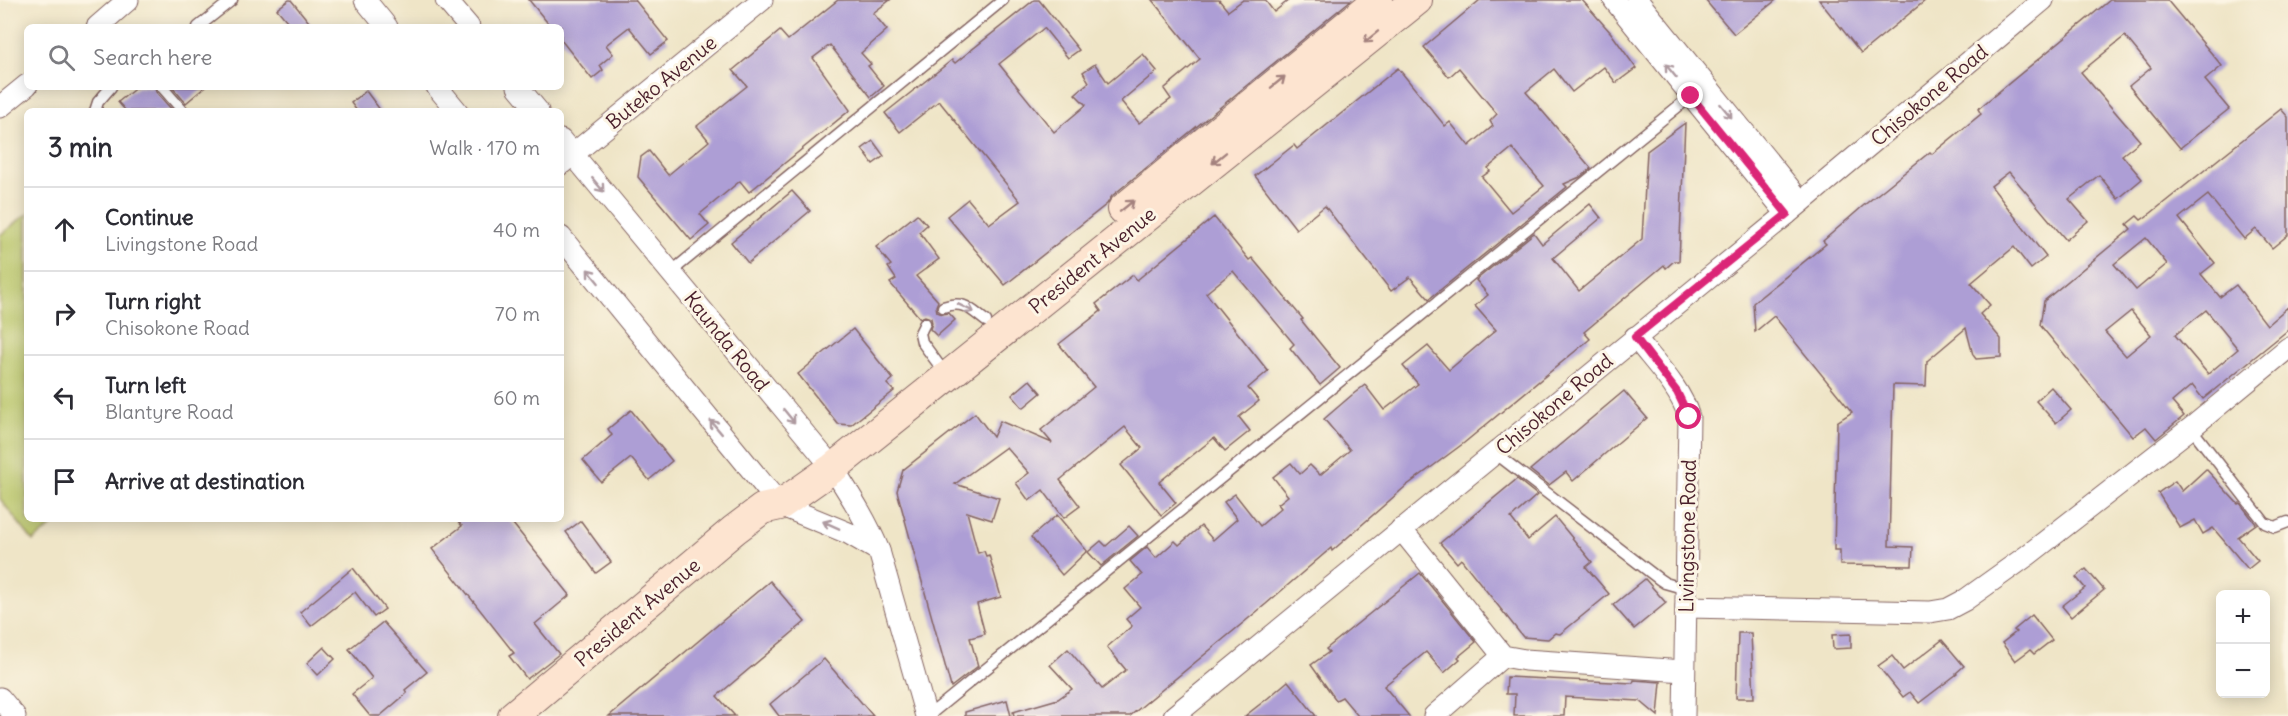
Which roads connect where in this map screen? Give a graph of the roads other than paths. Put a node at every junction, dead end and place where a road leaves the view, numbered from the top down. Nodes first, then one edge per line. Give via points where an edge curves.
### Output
1 (232, 0) edge
2 (365, 0) edge
3 (446, 0) edge
4 (762, 0) edge
5 (1004, 0) edge
6 (1378, 0) edge
7 (1417, 0) edge
8 (1614, 0) edge
9 (1637, 0) edge
10 (2043, 0) edge
11 (121, 2) edge
12 (100, 24) edge
13 (202, 24) edge
14 (385, 24) edge
15 (466, 24) edge
16 (24, 87) edge
17 (108, 90) edge
18 (165, 90) edge
19 (440, 90) edge
20 (520, 90) edge
21 (1691, 96) junction
22 (0, 107) edge
23 (96, 108) edge
24 (180, 108) edge
25 (454, 108) edge
26 (536, 108) edge
27 (565, 152) edge
28 (1794, 208) junction
29 (564, 241) edge
30 (671, 272) junction
31 (943, 307) dead end
32 (986, 321) junction
33 (925, 323) dead end
34 (1635, 337) junction
35 (2288, 348) edge
36 (942, 368) junction
37 (2191, 428) junction
38 (1495, 453) junction
39 (827, 462) junction
40 (771, 503) junction
41 (2288, 522) edge
42 (1401, 529) junction
43 (879, 551) junction
44 (1686, 598) junction
45 (1503, 656) junction
46 (1684, 671) junction
47 (0, 698) edge
48 (15, 716) edge
49 (513, 716) edge
50 (927, 716) edge
51 (1174, 716) edge
52 (1434, 716) edge
53 (1684, 716) edge

1 - 13 lane
2 - 14 street
3 - 15 street
4 - 27 street, Buteko Avenue
5 - 30 lane
32 -> 6 main road, President Avenue
7 -> 36 main road, President Avenue
21 -> 8 street
9 -> 28 street
10 - 28 street, Chisokone Road
11 - 12 street
16 - 22 street
17 - 23 lane
18 - 24 lane
19 - 25 street
20 - 26 street
21 - 28 street
21 - 50 lane
27 -> 30 street, Kaunda Road
28 - 34 street, Chisokone Road
40 -> 29 street
30 -> 39 street, Kaunda Road
31 -> 32 lane via 955,303 965,306
32 - 36 main road, President Avenue
33 - 36 lane via 920,333 922,342
34 - 38 street, Chisokone Road
34 - 44 street, Livingstone Road via 1677,392 1689,417
35 - 37 street
36 - 39 main road, President Avenue
37 - 41 lane via 2265,523 2275,527
37 - 44 street via 2028,555 1948,609 1930,612
38 - 42 street, Chisokone Road
38 - 44 lane
39 - 40 main road, President Avenue
39 - 43 street, Kaunda Road via 869,526
43 -> 40 street via 848,532
40 - 49 main road, President Avenue
42 - 45 street
42 - 51 street, Chisokone Road
43 - 50 street, Kaunda Road
44 - 46 street, Livingstone Road
45 - 46 street
45 - 52 street
46 - 53 street, Livingstone Road
47 - 48 street

